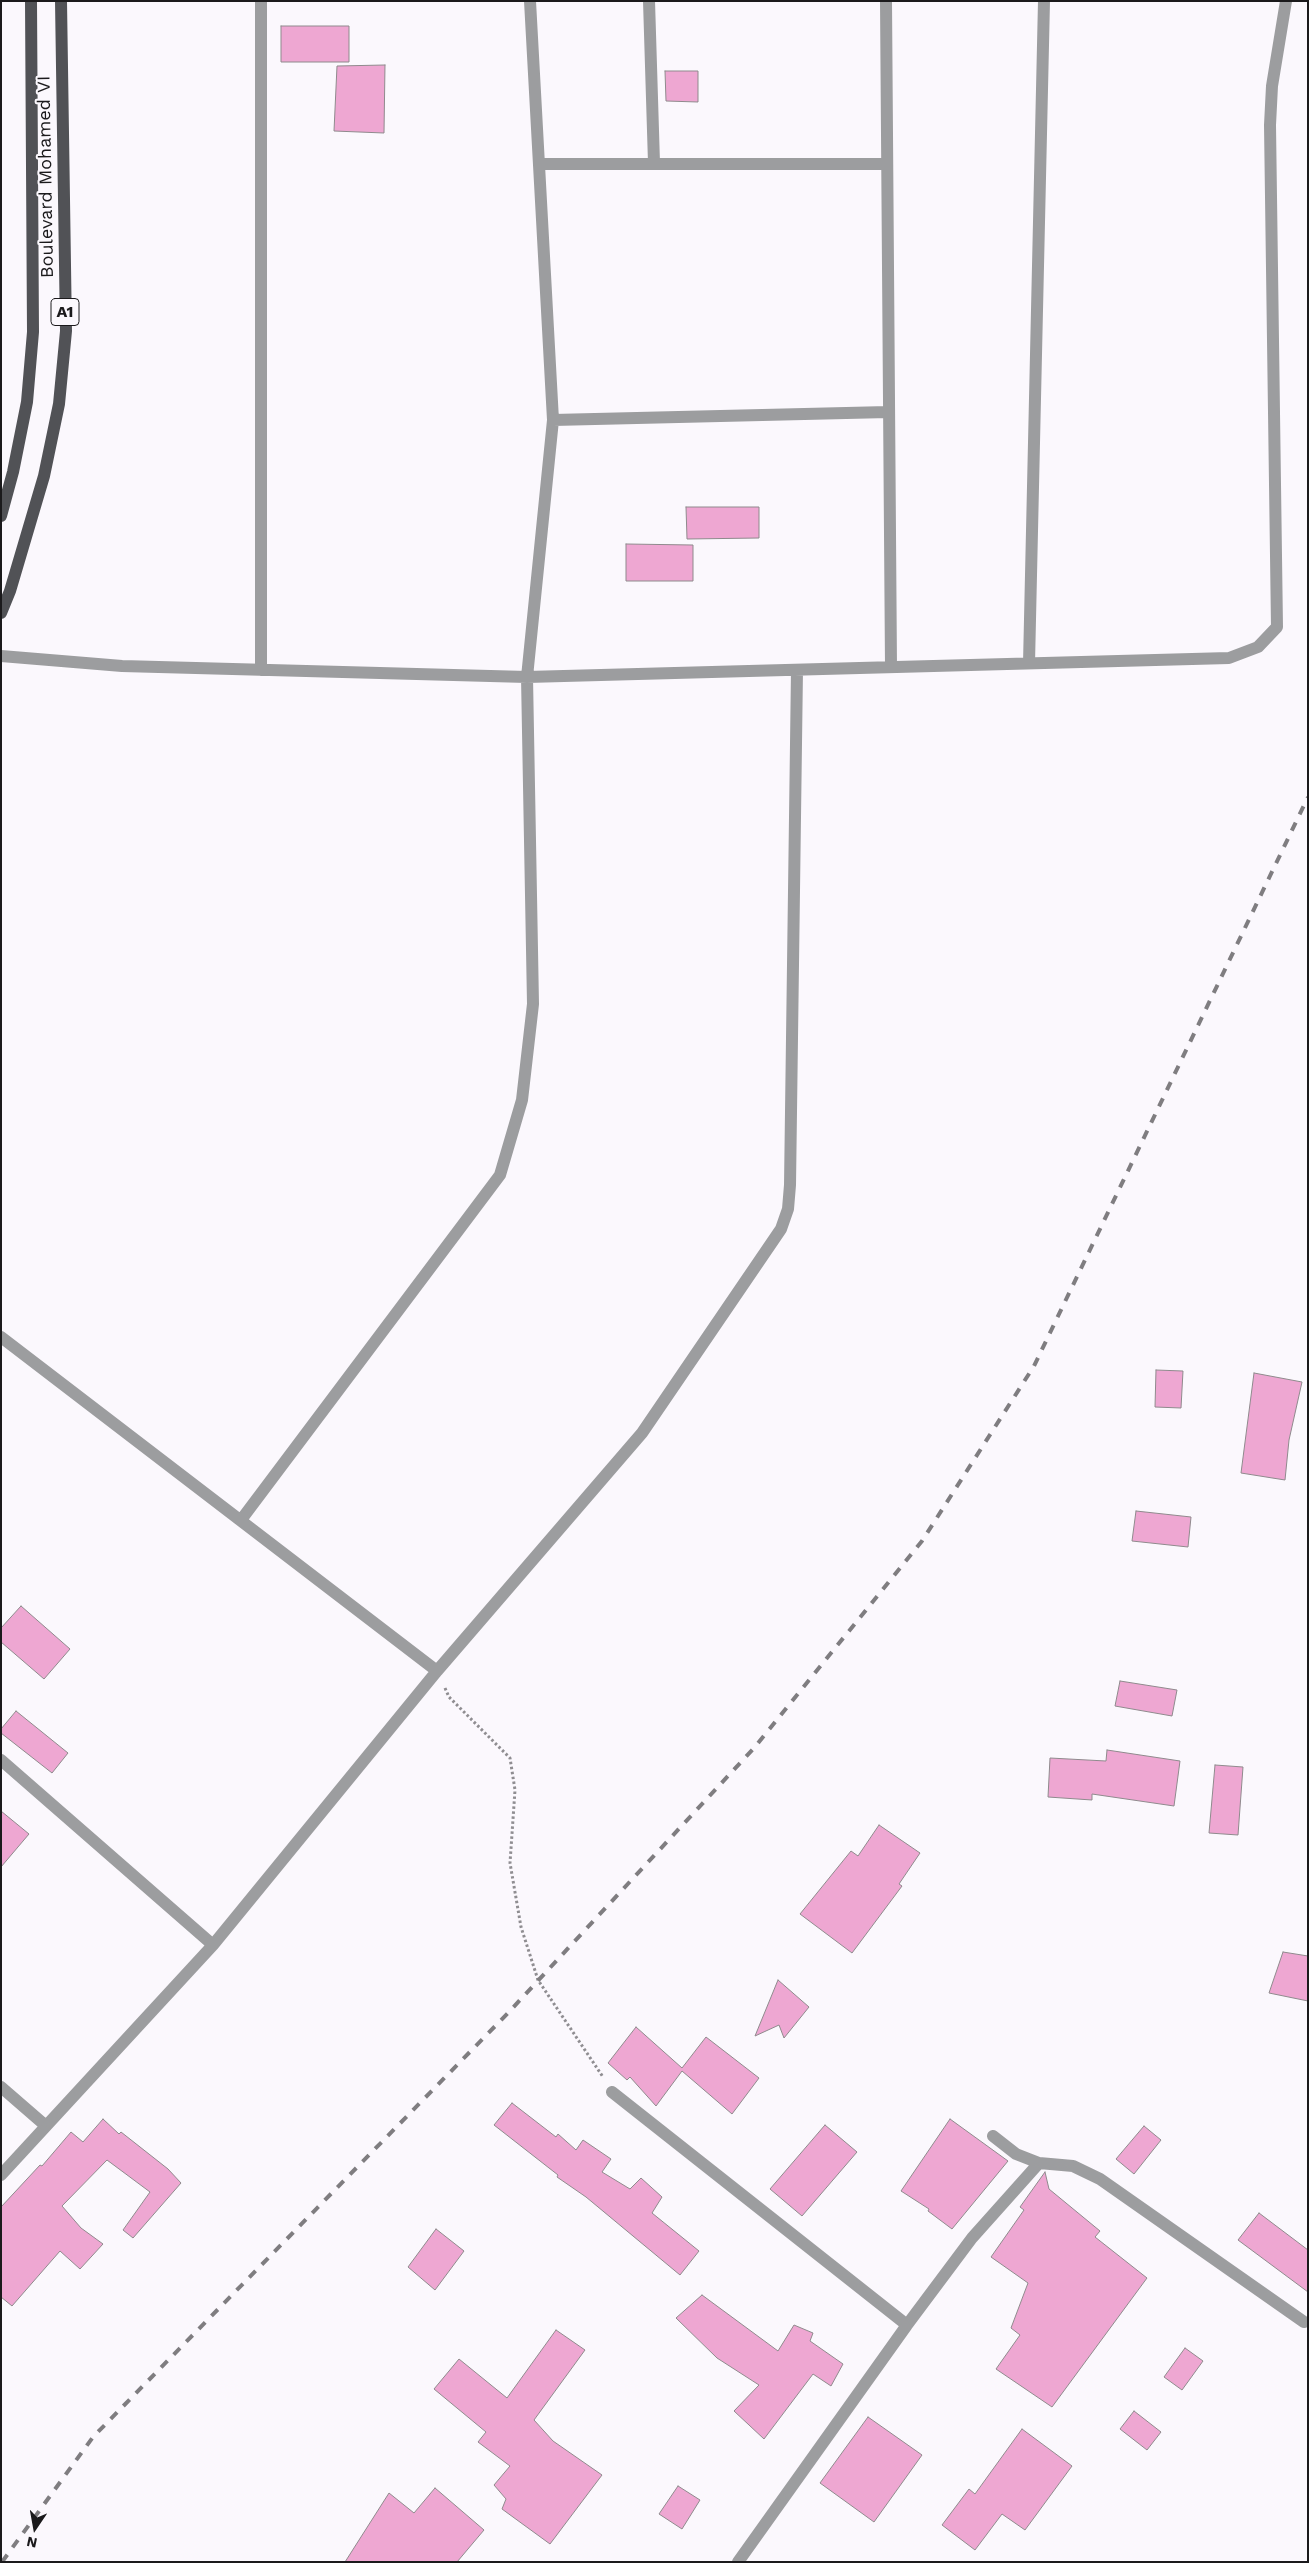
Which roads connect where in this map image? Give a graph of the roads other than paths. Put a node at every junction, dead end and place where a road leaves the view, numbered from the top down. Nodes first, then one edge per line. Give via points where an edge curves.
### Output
1 (31, 1) edge
2 (61, 1) edge
3 (261, 1) edge
4 (530, 1) edge
5 (649, 1) edge
6 (886, 1) edge
7 (1044, 1) edge
8 (1286, 1) edge
9 (654, 163) junction
10 (539, 164) junction
11 (886, 164) junction
12 (888, 412) junction
13 (553, 420) junction
14 (1, 516) edge
15 (1, 613) edge
16 (1, 656) edge
17 (1029, 663) junction
18 (891, 667) junction
19 (261, 670) junction
20 (797, 670) junction
21 (527, 677) junction
22 (1, 1337) edge
23 (241, 1520) junction
24 (437, 1672) junction
25 (1, 1760) edge
26 (213, 1945) junction
27 (1, 2087) edge
28 (612, 2092) road end
29 (46, 2126) junction
30 (993, 2136) dead end
31 (1039, 2163) junction
32 (1, 2175) edge
33 (1304, 2322) dead end
34 (907, 2325) junction
35 (738, 2562) edge

1 - 14 main road, Boulevard Mohamed VI / A1 via 33,332 27,402
2 - 15 main road, Boulevard Mohamed VI / A1 via 66,331 60,404 41,486
3 - 19 street
4 - 10 street
5 - 9 street
6 - 11 street
7 - 17 street
8 - 17 street via 1272,86 1270,125 1277,628 1258,647 1229,658
9 - 10 street
9 - 11 street
10 - 13 street
11 - 12 street
12 - 13 street
12 - 18 street
13 - 21 street
16 - 19 street via 122,666
17 - 18 street
18 - 20 street
19 - 21 street
20 - 21 street
20 - 24 street via 788,1210 781,1229 642,1433
21 - 23 street via 533,1004 522,1100 500,1175
22 - 23 street
23 - 24 street
24 - 26 street
25 - 26 street
26 - 29 street
27 - 29 street
28 - 34 street
29 - 32 street
30 - 31 street via 1016,2154
31 - 33 street via 1072,2166 1100,2179
31 - 34 street via 972,2238
34 - 35 street

